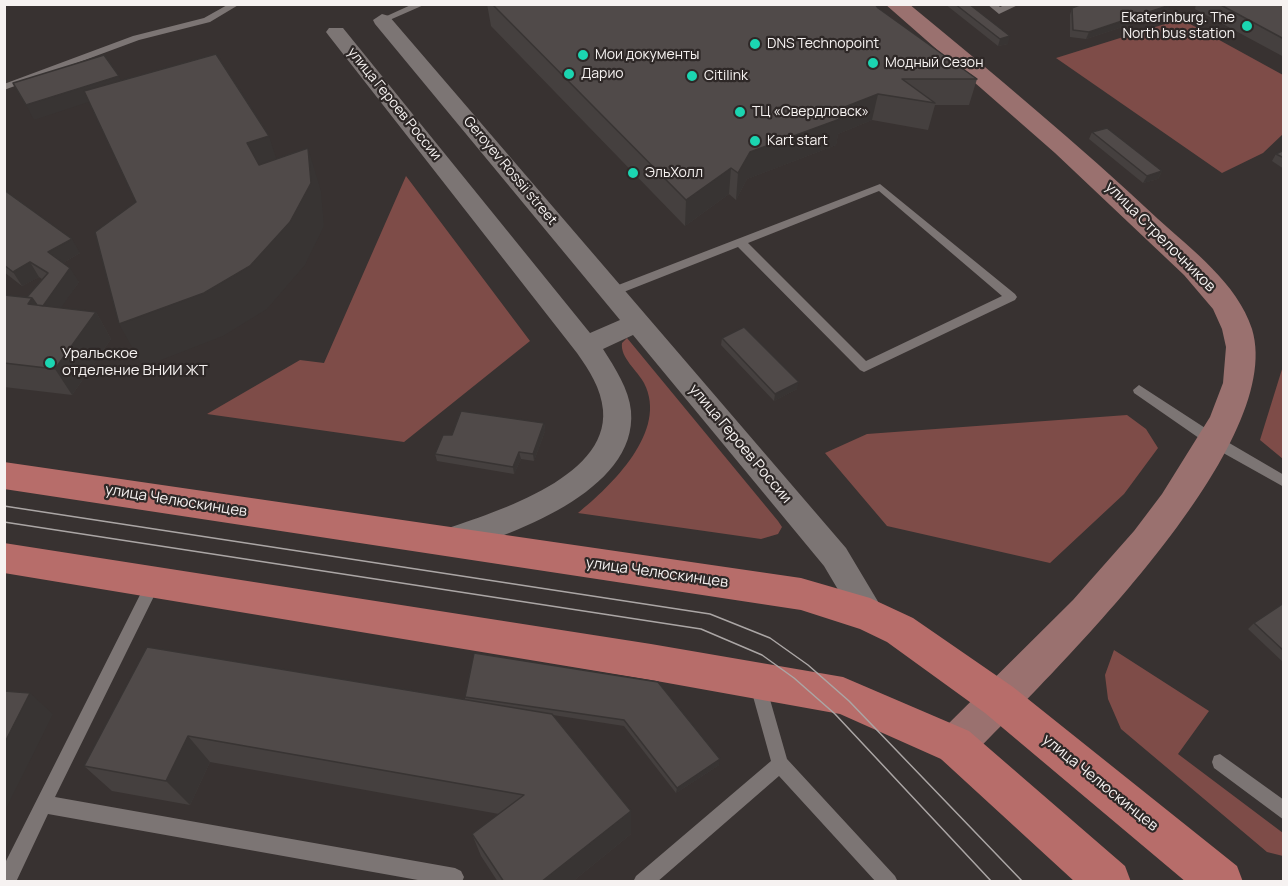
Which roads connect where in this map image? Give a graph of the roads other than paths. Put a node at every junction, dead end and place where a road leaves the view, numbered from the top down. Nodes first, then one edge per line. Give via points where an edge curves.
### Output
1 (236, 4) edge
2 (422, 4) edge
3 (895, 4) edge
4 (991, 4) edge
5 (1016, 4) edge
6 (382, 20) joint
7 (336, 32) dead end
8 (4, 87) edge
9 (741, 243) junction
10 (612, 292) junction
11 (638, 322) junction
12 (586, 346) junction
13 (1138, 390) dead end
14 (1214, 441) junction
15 (4, 475) edge
16 (1284, 483) edge
17 (444, 542) junction
18 (4, 558) edge
19 (154, 582) junction
20 (870, 615) junction
21 (757, 680) junction
22 (999, 700) junction
23 (955, 745) junction
24 (1220, 762) dead end
25 (780, 764) junction
26 (43, 804) junction
27 (1284, 811) edge
28 (455, 877) dead end
29 (6, 882) edge
30 (642, 882) edge
31 (889, 882) edge
32 (1109, 882) edge
33 (1221, 882) edge

1 - 8 lane via 207,20 136,38
2 - 6 lane
3 - 14 main road, улица Стрелочников via 1099,177 1224,303 1241,347 1239,384
4 - 5 lane via 999,11
6 - 10 street, Geroyev Rossii street
7 - 12 street, улица Героев России
9 - 9 lane via 880,188 1011,297 864,367
9 - 10 lane
10 - 11 street, Geroyev Rossii street
11 - 12 street
11 - 20 street, улица Героев России via 835,557
12 - 17 street, улица Героев России via 605,373 615,399 618,420 609,447 580,480 547,503 485,532
13 - 14 lane
14 - 16 lane
14 - 22 main road, улица Стрелочников via 1162,525 1130,564 1089,611
15 - 17 main road, улица Челюскинцев
17 - 20 main road, улица Челюскинцев via 801,594
18 - 19 main road
19 - 21 main road
19 - 26 lane
20 - 22 main road, улица Челюскинцев via 900,630
21 - 23 main road via 843,696
21 - 25 lane
22 - 23 main road, улица Стрелочников
22 - 33 main road, улица Челюскинцев
23 - 32 main road
24 - 27 lane
25 - 30 lane
25 - 31 lane
26 - 28 lane
26 - 29 lane

